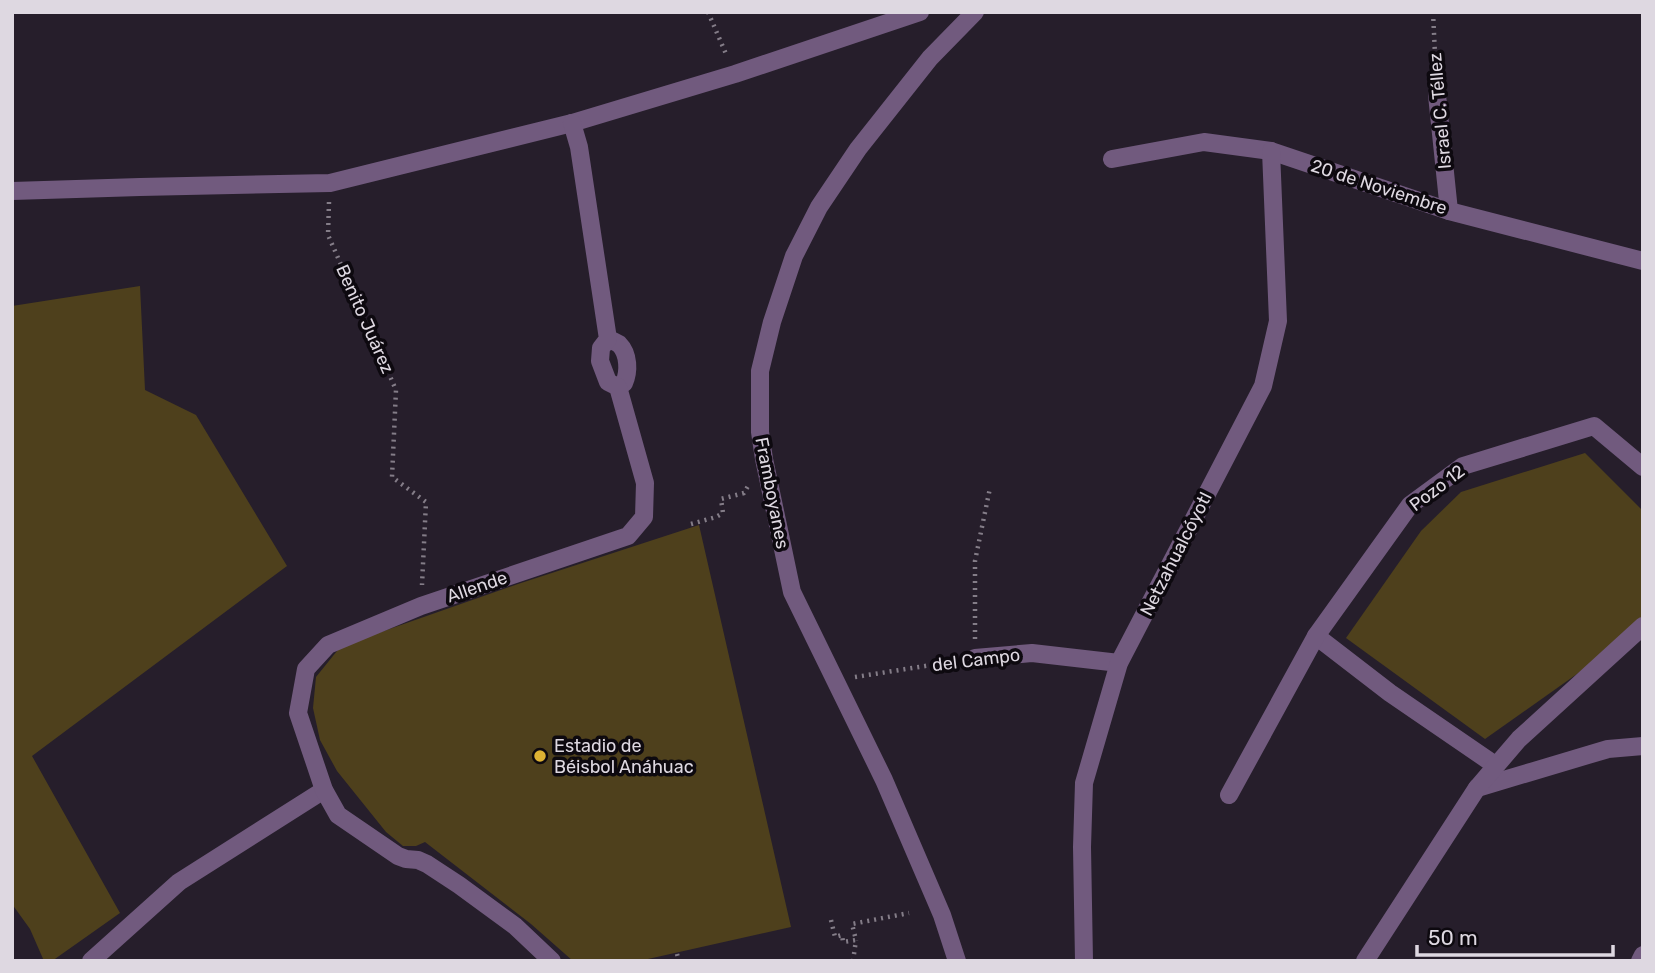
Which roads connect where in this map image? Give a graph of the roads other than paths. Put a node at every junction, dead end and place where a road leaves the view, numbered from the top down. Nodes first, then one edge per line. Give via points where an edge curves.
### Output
1 (919, 12) edge
2 (975, 12) edge
3 (1437, 95) road end
4 (572, 123) junction
5 (1271, 151) junction
6 (1112, 159) dead end
7 (12, 191) edge
8 (1449, 211) junction
9 (1643, 261) edge
10 (1643, 467) edge
11 (1643, 626) edge
12 (1316, 636) junction
13 (975, 658) road end
14 (1119, 663) junction
15 (1643, 746) edge
16 (1495, 765) junction
17 (1478, 788) junction
18 (324, 790) junction
19 (1229, 795) dead end
20 (1643, 956) edge
21 (91, 961) edge
22 (552, 961) edge
23 (957, 961) edge
24 (1084, 961) edge
25 (1364, 961) edge
26 (1640, 961) edge

1 - 4 street
2 - 23 street, Framboyanes via 930,58 858,149 819,208 794,256 760,372 760,432 792,592 884,780
3 - 8 street, Israel C. Téllez
4 - 7 street via 330,183
4 - 18 street, Allende via 608,339 601,348 600,361 608,382 618,387 645,483 644,517 628,536 421,606 328,645 306,669 298,713
5 - 6 street, 20 de Noviembre via 1204,142
5 - 8 street, 20 de Noviembre
5 - 14 street, Netzahualcóyotl via 1278,321 1263,386
8 - 9 street, 20 de Noviembre
10 - 12 street, Pozo 12 via 1594,426 1463,466 1410,506
11 - 16 street
12 - 16 street
12 - 19 street, Pozo 12
13 - 14 street, del Campo via 1032,653
14 - 24 street, Netzahualcóyotl via 1084,783
15 - 17 street via 1608,749
16 - 17 street
17 - 25 street
18 - 21 street via 179,882
18 - 22 street, Allende via 338,814 398,856 418,860 448,877 515,926
20 - 26 street

